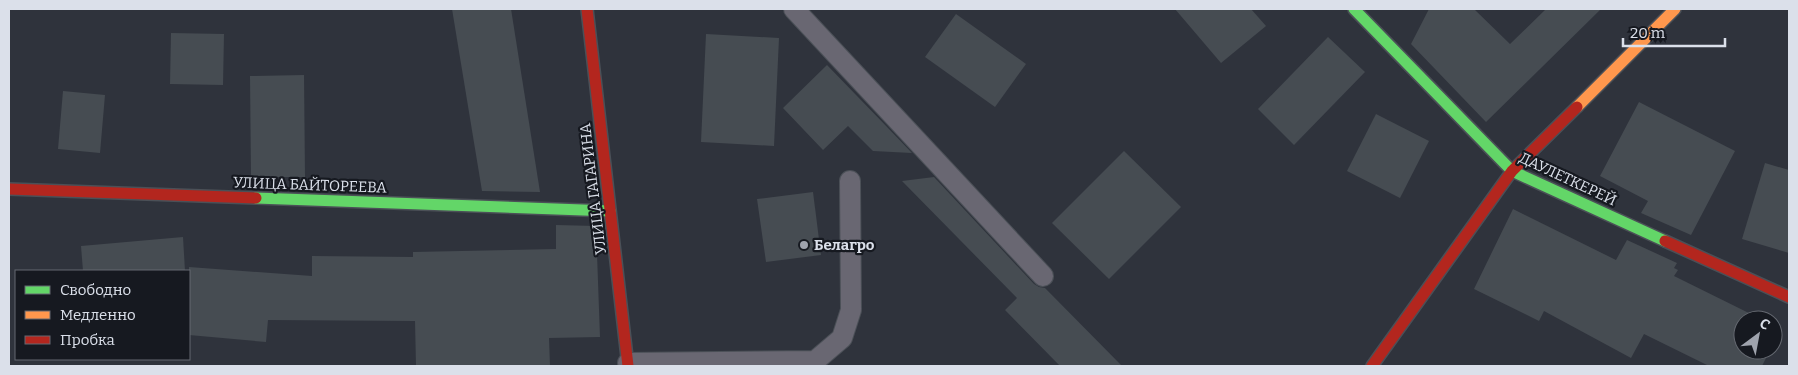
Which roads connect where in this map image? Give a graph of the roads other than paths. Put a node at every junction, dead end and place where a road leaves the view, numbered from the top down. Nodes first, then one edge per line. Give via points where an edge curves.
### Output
1 (587, 9) edge
2 (794, 9) edge
3 (1354, 9) edge
4 (1675, 9) edge
5 (1512, 171) junction
6 (850, 181) dead end
7 (9, 189) edge
8 (610, 211) junction
9 (1043, 276) dead end
10 (1789, 297) edge
11 (628, 364) edge
12 (1372, 366) edge

1 - 8 street, УЛИЦА ГАГАРИНА
2 - 9 lane
3 - 5 street, ДАУЛЕТКЕРЕЙ
4 - 5 street
5 - 10 street, ДАУЛЕТКЕРЕЙ
5 - 12 street
6 - 11 lane via 851,310 842,338 815,361
7 - 8 street, УЛИЦА БАЙТОРЕЕВА
8 - 11 street, УЛИЦА ГАГАРИНА

